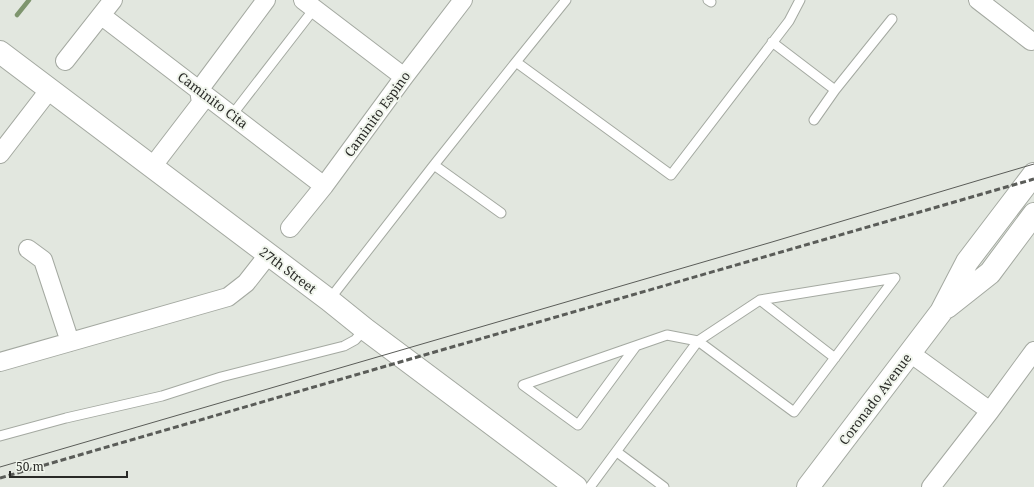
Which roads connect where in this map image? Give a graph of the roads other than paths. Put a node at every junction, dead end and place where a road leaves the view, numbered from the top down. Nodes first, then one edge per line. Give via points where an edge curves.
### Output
1 (113, 0) edge
2 (266, 0) edge
3 (463, 0) edge
4 (566, 0) edge
5 (800, 0) edge
6 (978, 0) edge
7 (309, 4) edge
8 (102, 16) junction
9 (892, 19) dead end
10 (1031, 40) dead end
11 (772, 42) junction
12 (0, 52) edge
13 (65, 61) dead end
14 (516, 62) junction
15 (404, 77) junction
16 (50, 89) junction
17 (200, 90) junction
18 (836, 90) junction
19 (232, 115) junction
20 (814, 120) dead end
21 (0, 154) edge
22 (434, 165) junction
23 (152, 167) junction
24 (1034, 174) edge
25 (324, 186) junction
26 (501, 213) dead end
27 (1034, 214) edge
28 (290, 228) dead end
29 (28, 249) dead end
30 (268, 255) junction
31 (329, 300) junction
32 (760, 300) junction
33 (941, 312) junction
34 (365, 329) junction
35 (698, 341) junction
36 (70, 342) junction
37 (636, 346) junction
38 (1034, 351) edge
39 (910, 353) junction
40 (835, 358) junction
41 (0, 362) edge
42 (990, 411) junction
43 (0, 436) edge
44 (617, 452) junction
45 (576, 487) edge
46 (590, 487) edge
47 (664, 487) edge
48 (808, 487) edge
49 (931, 487) edge

1 - 8 street
2 - 17 street
3 - 15 street, Caminito Espino
4 - 14 lane
5 - 11 lane
6 - 10 street
7 - 15 street
7 - 19 lane
8 - 13 street
8 - 17 street, Caminito Cita
9 - 18 lane
11 - 14 lane via 671,175
11 - 18 lane
12 - 16 street, 27th Street
14 - 22 lane
15 - 25 street, Caminito Espino
16 - 21 street
16 - 23 street, 27th Street
17 - 19 street, Caminito Cita
17 - 23 street via 201,102
18 - 20 lane
19 - 25 street, Caminito Cita
22 - 26 lane
22 - 31 lane
23 - 30 street, 27th Street
24 - 33 street, Coronado Avenue via 967,262
25 - 28 street, Caminito Espino
27 - 33 street, Coronado Avenue via 990,273
29 - 36 street via 43,260
30 - 31 street, 27th Street
30 - 36 street via 246,283 228,297
31 - 34 street, 27th Street
32 - 35 lane
32 - 40 lane
32 - 40 lane via 895,278
33 - 39 street, Coronado Avenue
34 - 43 lane via 355,340 344,346 221,377 162,396
34 - 45 street, 27th Street
35 - 37 lane via 668,335
35 - 40 lane via 794,412
35 - 44 lane
36 - 41 street
37 - 37 lane via 620,351 523,385 578,425
38 - 42 street
39 - 42 street
39 - 48 street, Coronado Avenue
42 - 49 street
44 - 46 lane
44 - 47 lane

